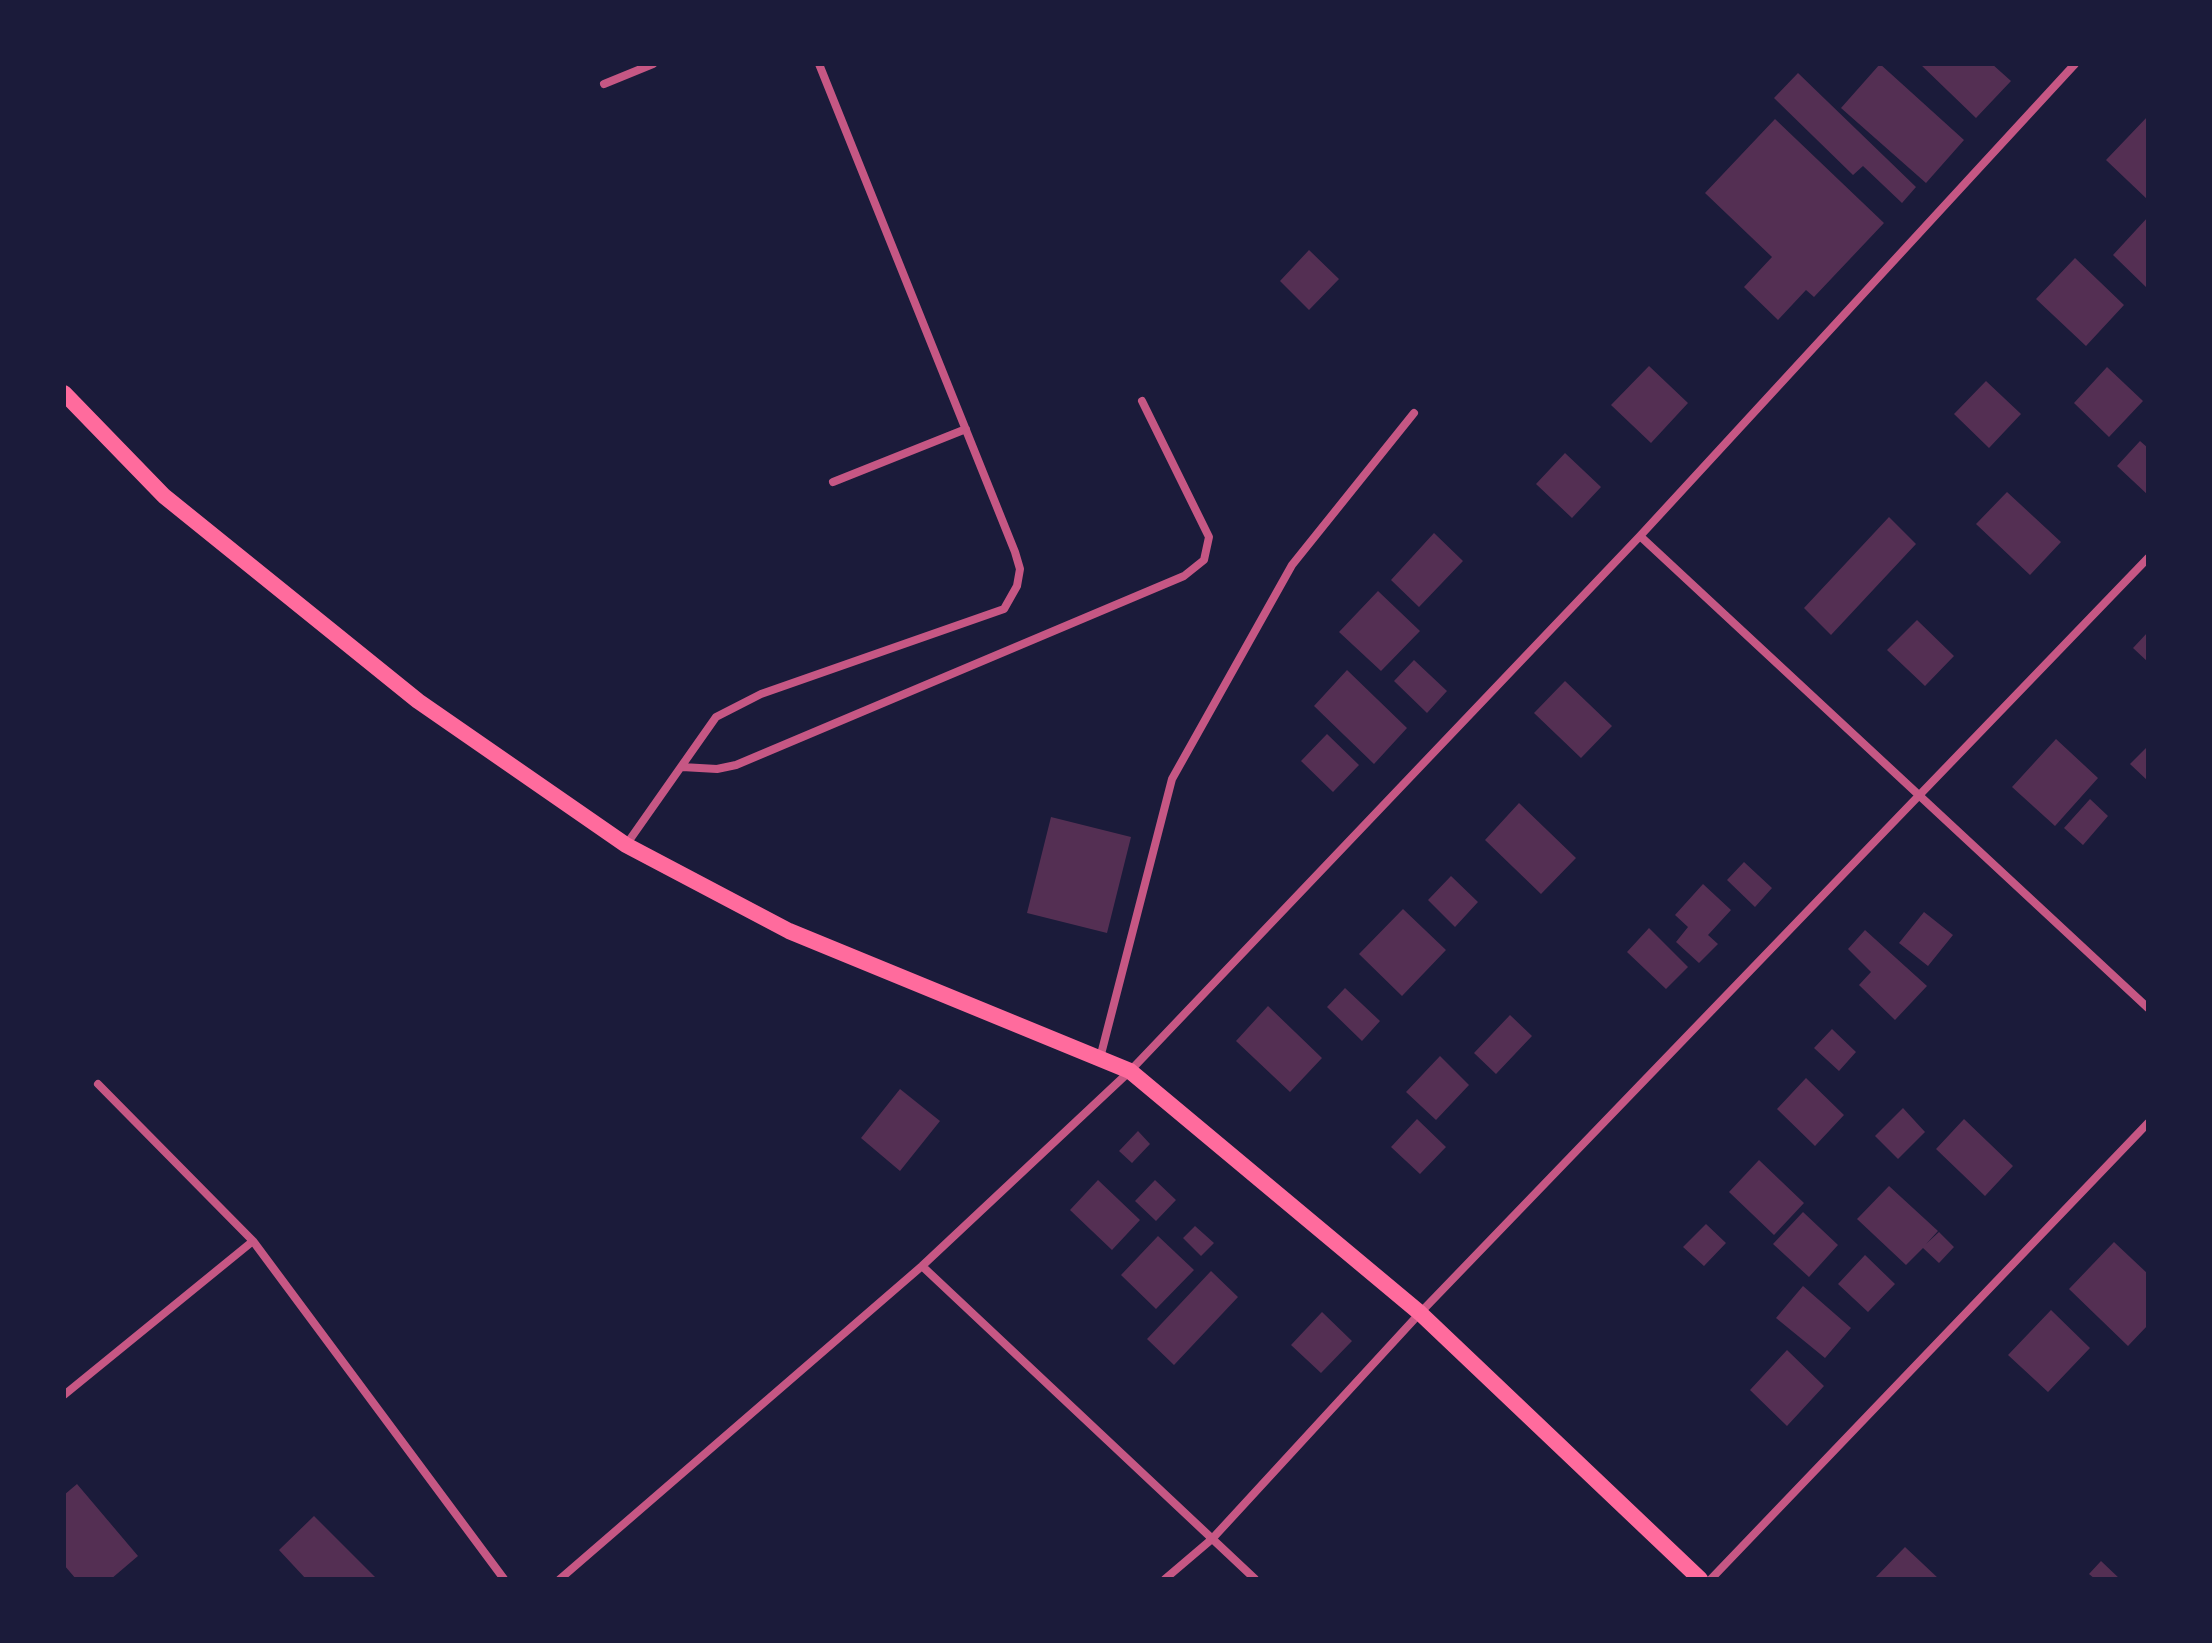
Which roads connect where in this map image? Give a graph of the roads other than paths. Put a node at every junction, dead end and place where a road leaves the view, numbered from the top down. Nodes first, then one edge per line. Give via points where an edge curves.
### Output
1 (653, 64) edge
2 (819, 64) edge
3 (2075, 64) edge
4 (604, 84) dead end
5 (64, 393) edge
6 (1142, 401) dead end
7 (1414, 413) dead end
8 (966, 429) junction
9 (833, 482) dead end
10 (1640, 536) junction
11 (2148, 558) edge
12 (682, 767) junction
13 (1919, 796) junction
14 (626, 845) junction
15 (2148, 1008) edge
16 (1100, 1058) junction
17 (1130, 1071) junction
18 (98, 1084) dead end
19 (2148, 1123) edge
20 (253, 1241) junction
21 (922, 1266) junction
22 (1420, 1313) junction
23 (64, 1395) edge
24 (1212, 1539) junction
25 (504, 1579) edge
26 (560, 1579) edge
27 (1165, 1579) edge
28 (1255, 1579) edge
29 (1700, 1579) edge
30 (1711, 1579) edge

1 - 4 street
2 - 8 street
3 - 10 street
5 - 14 main road via 164,496 418,701
6 - 12 street via 1209,537 1204,560 1184,576 736,765
7 - 16 street via 1292,565 1172,779
8 - 9 street
8 - 12 street via 1020,569 1004,609 736,705 716,717
10 - 13 street
10 - 17 street
11 - 13 street
12 - 14 street
13 - 15 street
13 - 22 street
14 - 16 main road via 789,931
16 - 17 main road
17 - 21 street
17 - 22 main road
18 - 20 street
19 - 30 street
20 - 23 street
20 - 25 street
21 - 24 street
21 - 26 street
22 - 24 street
22 - 29 main road
24 - 27 street
24 - 28 street

